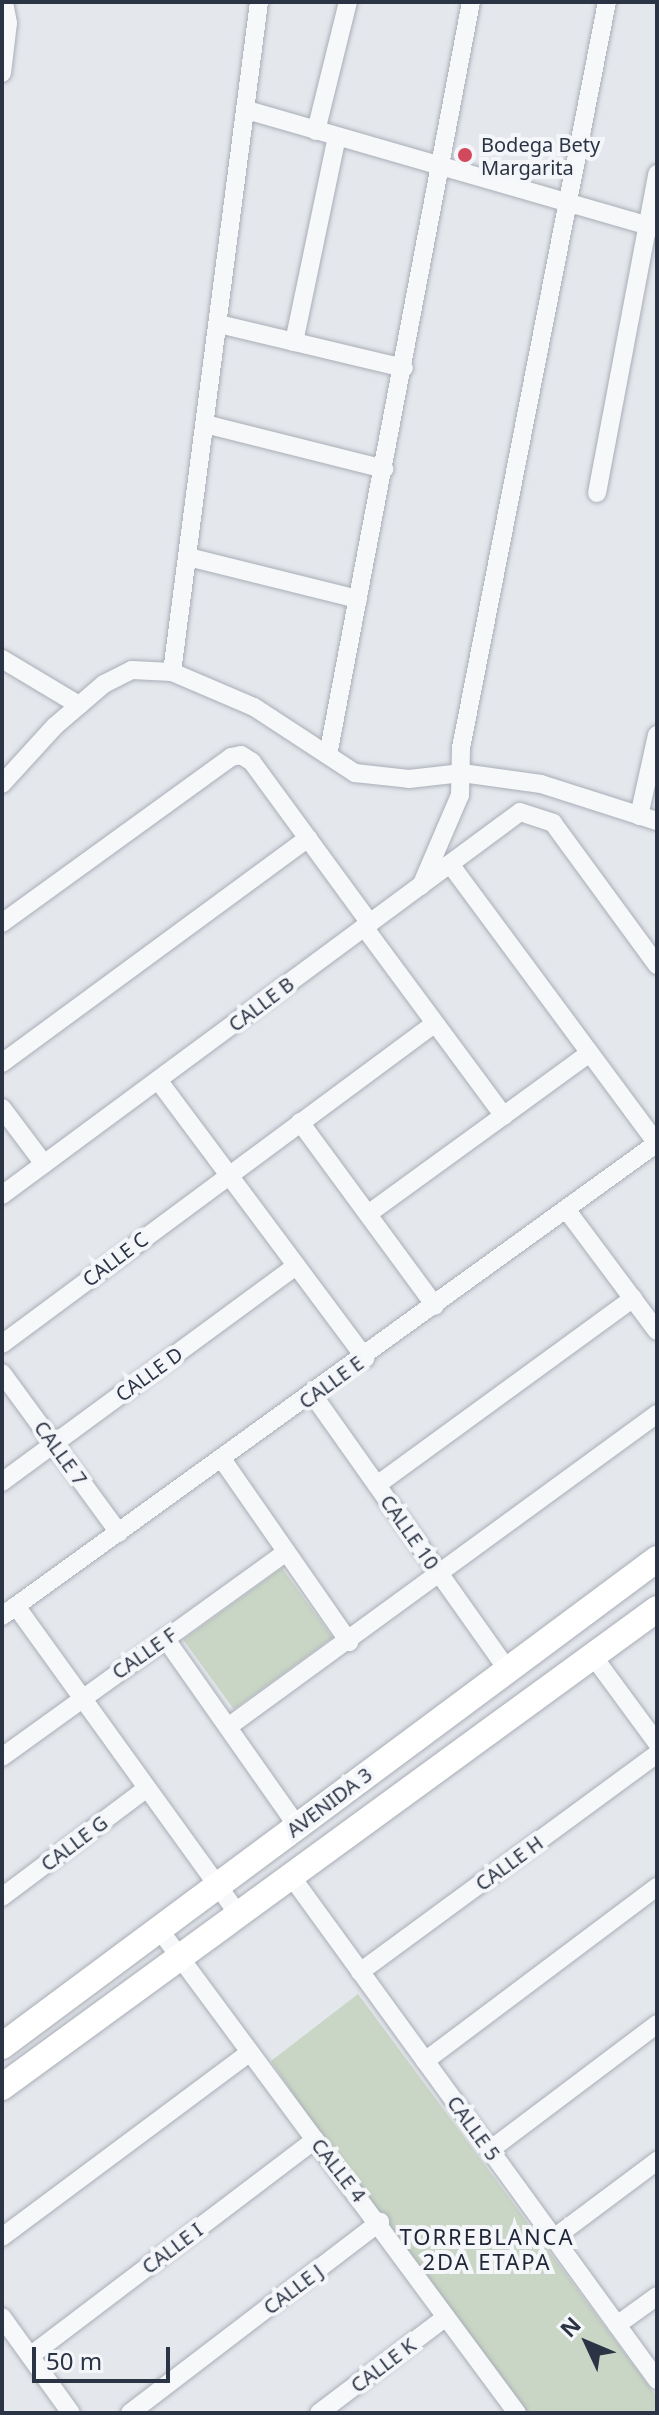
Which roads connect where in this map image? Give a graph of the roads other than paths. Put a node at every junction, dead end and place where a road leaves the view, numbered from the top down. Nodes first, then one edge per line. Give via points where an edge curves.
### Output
1 (4, 2) edge
2 (259, 2) edge
3 (348, 2) edge
4 (471, 2) edge
5 (607, 2) edge
6 (2, 73) edge
7 (247, 110) junction
8 (316, 131) junction
9 (337, 137) junction
10 (443, 169) junction
11 (657, 174) edge
12 (566, 206) junction
13 (652, 227) edge
14 (219, 324) junction
15 (294, 342) junction
16 (404, 368) junction
17 (205, 424) junction
18 (384, 469) junction
19 (597, 493) dead end
20 (188, 557) junction
21 (358, 599) junction
22 (2, 659) edge
23 (172, 672) junction
24 (79, 705) junction
25 (657, 735) edge
26 (328, 755) junction
27 (462, 773) junction
28 (2, 784) edge
29 (648, 818) edge
30 (308, 838) junction
31 (450, 864) junction
32 (421, 886) junction
33 (2, 923) edge
34 (367, 925) junction
35 (657, 965) edge
36 (434, 1024) junction
37 (590, 1053) junction
38 (2, 1063) edge
39 (158, 1080) junction
40 (2, 1108) edge
41 (504, 1116) junction
42 (300, 1122) junction
43 (657, 1144) edge
44 (44, 1164) junction
45 (228, 1175) junction
46 (2, 1195) edge
47 (566, 1209) junction
48 (368, 1214) junction
49 (296, 1266) junction
50 (633, 1298) junction
51 (435, 1306) junction
52 (657, 1331) edge
53 (2, 1344) edge
54 (365, 1358) junction
55 (2, 1373) edge
56 (313, 1395) junction
57 (657, 1414) edge
58 (54, 1444) junction
59 (222, 1459) junction
60 (2, 1482) edge
61 (377, 1485) junction
62 (119, 1533) junction
63 (286, 1552) junction
64 (657, 1559) edge
65 (441, 1576) junction
66 (657, 1609) edge
67 (9, 1611) edge
68 (165, 1638) junction
69 (349, 1642) junction
70 (593, 1656) junction
71 (507, 1669) junction
72 (81, 1698) junction
73 (228, 1727) junction
74 (657, 1743) edge
75 (657, 1754) edge
76 (2, 1757) edge
77 (147, 1788) junction
78 (297, 1826) junction
79 (291, 1876) junction
80 (217, 1886) junction
81 (657, 1887) edge
82 (2, 1897) edge
83 (238, 1914) junction
84 (159, 1929) junction
85 (180, 1956) junction
86 (360, 1972) junction
87 (657, 2024) edge
88 (2, 2046) edge
89 (250, 2052) junction
90 (425, 2061) junction
91 (2, 2087) edge
92 (315, 2140) junction
93 (490, 2150) junction
94 (657, 2161) edge
95 (380, 2222) junction
96 (2, 2237) edge
97 (554, 2238) junction
98 (657, 2296) edge
99 (2, 2317) edge
100 (446, 2317) junction
101 (617, 2325) junction
102 (30, 2356) junction
103 (657, 2380) edge
104 (509, 2410) edge
105 (71, 2413) edge
106 (130, 2413) edge
107 (319, 2413) edge

1 - 6 street via 8,23
2 - 7 street
3 - 8 street
4 - 10 street
5 - 12 street
7 - 8 street
7 - 14 street
8 - 9 street
9 - 10 street
9 - 15 street
10 - 12 street
10 - 16 street
11 - 13 street
12 - 13 street
12 - 27 street via 461,748
13 - 19 street
14 - 15 street
14 - 17 street
15 - 16 street
16 - 18 street
17 - 18 street
17 - 20 street
18 - 21 street
20 - 21 street
20 - 23 street
21 - 26 street
22 - 24 street
23 - 24 street via 132,670
23 - 26 street via 254,707
24 - 28 street
25 - 29 street
26 - 27 street via 355,773 409,779
27 - 29 street via 541,784
27 - 32 street via 460,795
30 - 33 street via 252,762 241,755 231,757
30 - 34 street
30 - 38 street
31 - 32 street, CALLE B
31 - 35 street, CALLE B via 520,812 553,823
31 - 37 street
32 - 34 street, CALLE B
34 - 36 street
34 - 39 street, CALLE B
36 - 41 street
36 - 42 street, CALLE C
37 - 41 street
37 - 43 street
39 - 44 street, CALLE B
39 - 45 street
40 - 44 street
41 - 48 street
42 - 45 street, CALLE C
42 - 48 street
43 - 47 street, CALLE E
44 - 46 street, CALLE B
45 - 49 street
45 - 53 street, CALLE C
47 - 50 street
47 - 51 street, CALLE E
48 - 51 street
49 - 54 street
49 - 58 street, CALLE D
50 - 52 street
50 - 61 street
51 - 54 street, CALLE E
54 - 56 street, CALLE E
55 - 58 street, CALLE 7
56 - 59 street, CALLE E
56 - 61 street, CALLE 10
57 - 65 street
58 - 60 street, CALLE D
58 - 62 street, CALLE 7
59 - 62 street, CALLE E
59 - 63 street
61 - 65 street, CALLE 10
62 - 67 street, CALLE E
63 - 68 street, CALLE F
63 - 69 street
64 - 71 street, AVENIDA 3
65 - 69 street
65 - 71 street, CALLE 10
66 - 70 street, AVENIDA 3
67 - 72 street
68 - 72 street, CALLE F
68 - 73 street
69 - 73 street
70 - 74 street
70 - 79 street, AVENIDA 3
71 - 78 street, AVENIDA 3
72 - 76 street, CALLE F
72 - 77 street
73 - 78 street
75 - 86 street, CALLE H
77 - 80 street
77 - 82 street, CALLE G
78 - 80 street, AVENIDA 3
79 - 83 street, AVENIDA 3
79 - 86 street, CALLE 5
80 - 83 street
80 - 84 street, AVENIDA 3
81 - 90 street
83 - 85 street, AVENIDA 3
84 - 85 street, CALLE 4
84 - 88 street, AVENIDA 3
85 - 89 street, CALLE 4
85 - 91 street, AVENIDA 3
86 - 90 street, CALLE 5
87 - 93 street
89 - 92 street, CALLE 4
89 - 96 street
90 - 93 street, CALLE 5
92 - 95 street, CALLE 4
92 - 102 street, CALLE I
93 - 97 street, CALLE 5
94 - 97 street
95 - 100 street, CALLE 4
95 - 106 street, CALLE J
97 - 101 street, CALLE 5
98 - 101 street
99 - 102 street
100 - 104 street, CALLE 4
100 - 107 street, CALLE K
101 - 103 street, CALLE 5
102 - 105 street

